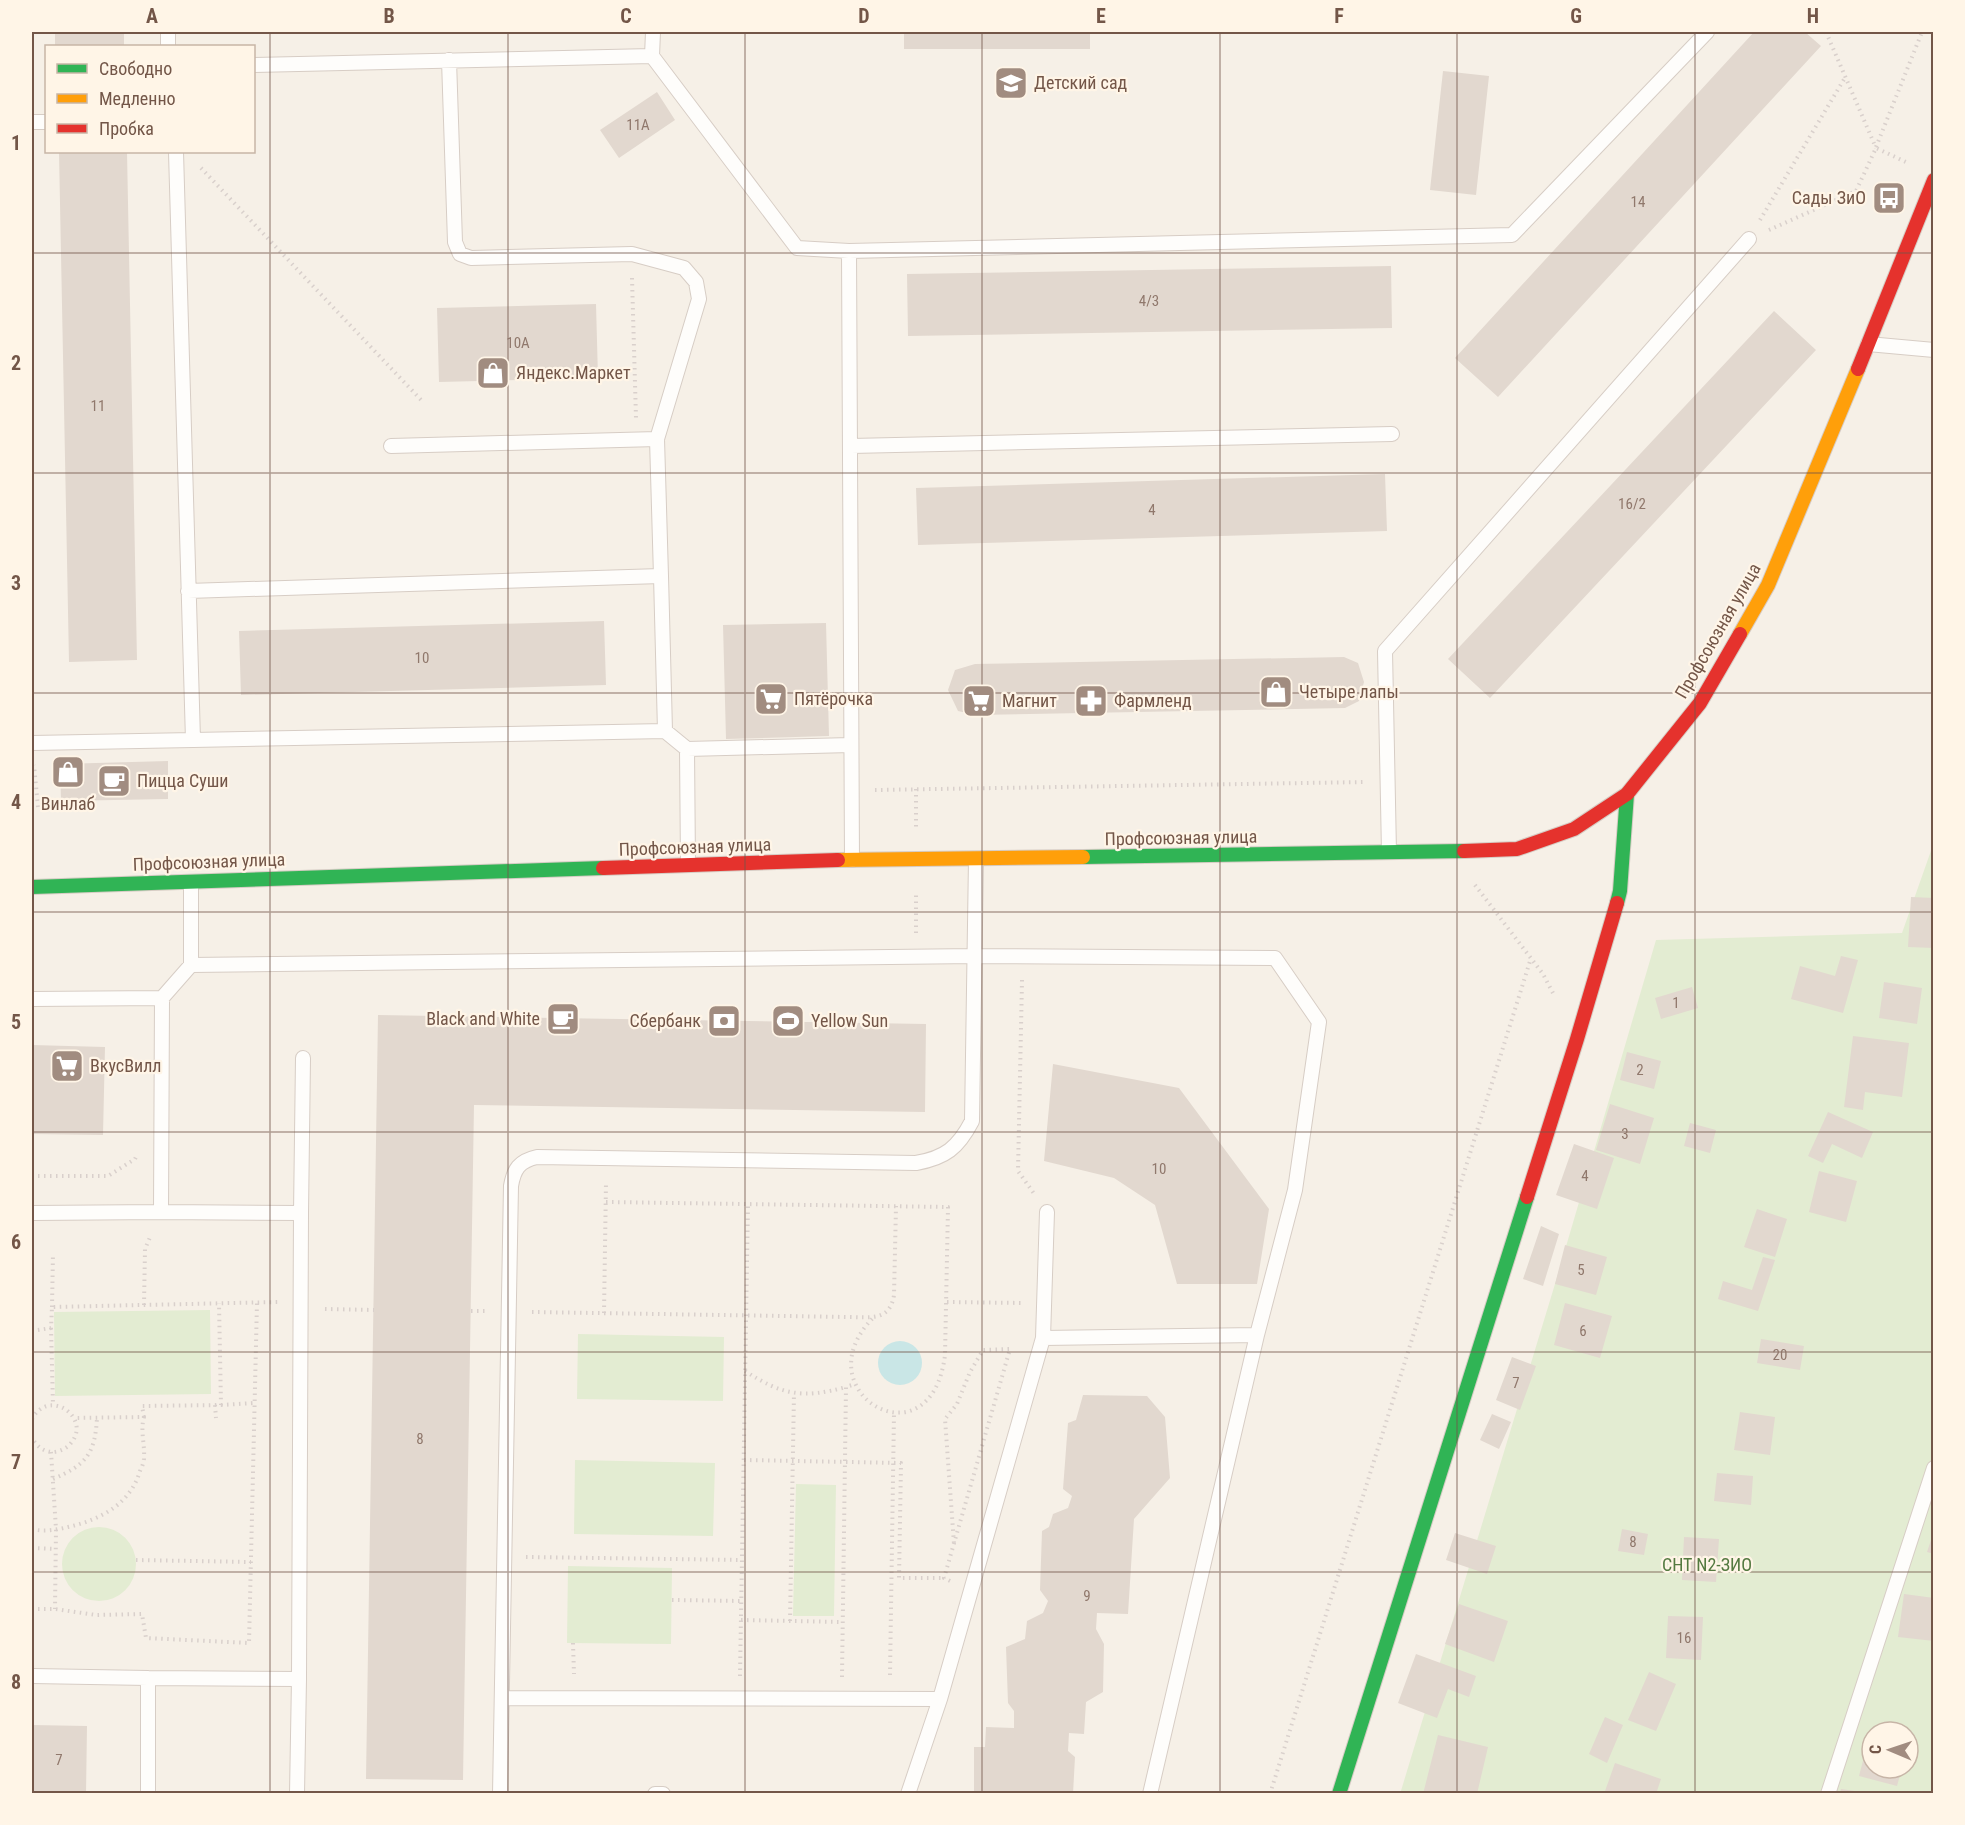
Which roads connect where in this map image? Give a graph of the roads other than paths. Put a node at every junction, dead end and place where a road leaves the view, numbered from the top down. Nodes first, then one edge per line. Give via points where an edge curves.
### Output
1 (653, 32) edge
2 (1707, 32) edge
3 (652, 56) junction
4 (449, 60) junction
5 (255, 65) edge
6 (176, 153) edge
7 (1934, 180) edge
8 (1749, 239) road end
9 (849, 250) junction
10 (1868, 344) junction
11 (1934, 350) edge
12 (1392, 434) dead end
13 (657, 439) junction
14 (391, 446) dead end
15 (851, 446) junction
16 (661, 576) junction
17 (188, 591) junction
18 (664, 731) junction
19 (193, 740) junction
20 (32, 743) edge
21 (851, 745) junction
22 (687, 749) junction
23 (1627, 794) junction
24 (1389, 852) junction
25 (976, 859) junction
26 (852, 860) junction
27 (688, 865) junction
28 (191, 880) junction
29 (32, 886) edge
30 (975, 956) junction
31 (191, 965) junction
32 (162, 998) junction
33 (32, 999) edge
34 (303, 1058) dead end
35 (161, 1212) junction
36 (1047, 1212) road end
37 (301, 1213) junction
38 (32, 1214) edge
39 (1257, 1335) junction
40 (1043, 1338) junction
41 (1934, 1468) edge
42 (32, 1676) edge
43 (148, 1678) junction
44 (299, 1680) junction
45 (502, 1698) junction
46 (940, 1699) junction
47 (148, 1794) edge
48 (297, 1794) edge
49 (500, 1794) edge
50 (654, 1794) edge
51 (663, 1794) edge
52 (908, 1794) edge
53 (1150, 1794) edge
54 (1339, 1794) edge
55 (1828, 1794) edge

1 - 3 lane
2 - 9 lane via 1512,235
3 - 4 lane
3 - 9 lane via 797,248
4 - 5 lane
4 - 13 lane via 455,242 460,254 471,258 632,255 684,268 696,282 699,299
6 - 17 lane
7 - 10 main road, Профсоюзная улица
8 - 24 lane via 1385,651
9 - 15 lane
10 - 11 lane
10 - 23 main road, Профсоюзная улица via 1768,585 1700,703
12 - 15 lane
13 - 14 lane
13 - 16 lane
15 - 21 lane
16 - 17 lane
16 - 18 lane
17 - 19 lane
18 - 19 lane
18 - 22 lane
19 - 20 lane
21 - 22 lane
21 - 26 lane
22 - 27 lane
23 - 24 main road, Профсоюзная улица via 1574,829 1517,849
23 - 54 main road via 1620,891
24 - 25 main road, Профсоюзная улица
25 - 26 main road, Профсоюзная улица
25 - 30 lane
26 - 27 main road, Профсоюзная улица
27 - 28 main road, Профсоюзная улица
28 - 29 main road, Профсоюзная улица
28 - 31 lane
30 - 31 lane
30 - 39 lane via 1275,958 1319,1022 1295,1190
30 - 45 lane via 972,1121 963,1138 942,1156 916,1163 537,1157 518,1165 511,1186
31 - 32 lane
32 - 33 lane
32 - 35 lane
34 - 37 lane
35 - 37 lane
35 - 38 lane
36 - 40 lane
37 - 44 lane
39 - 40 lane
39 - 53 lane
40 - 46 lane
41 - 55 lane
42 - 43 lane
43 - 44 lane
43 - 47 lane
44 - 48 lane
45 - 46 lane
45 - 49 lane
46 - 52 lane
50 - 51 lane

